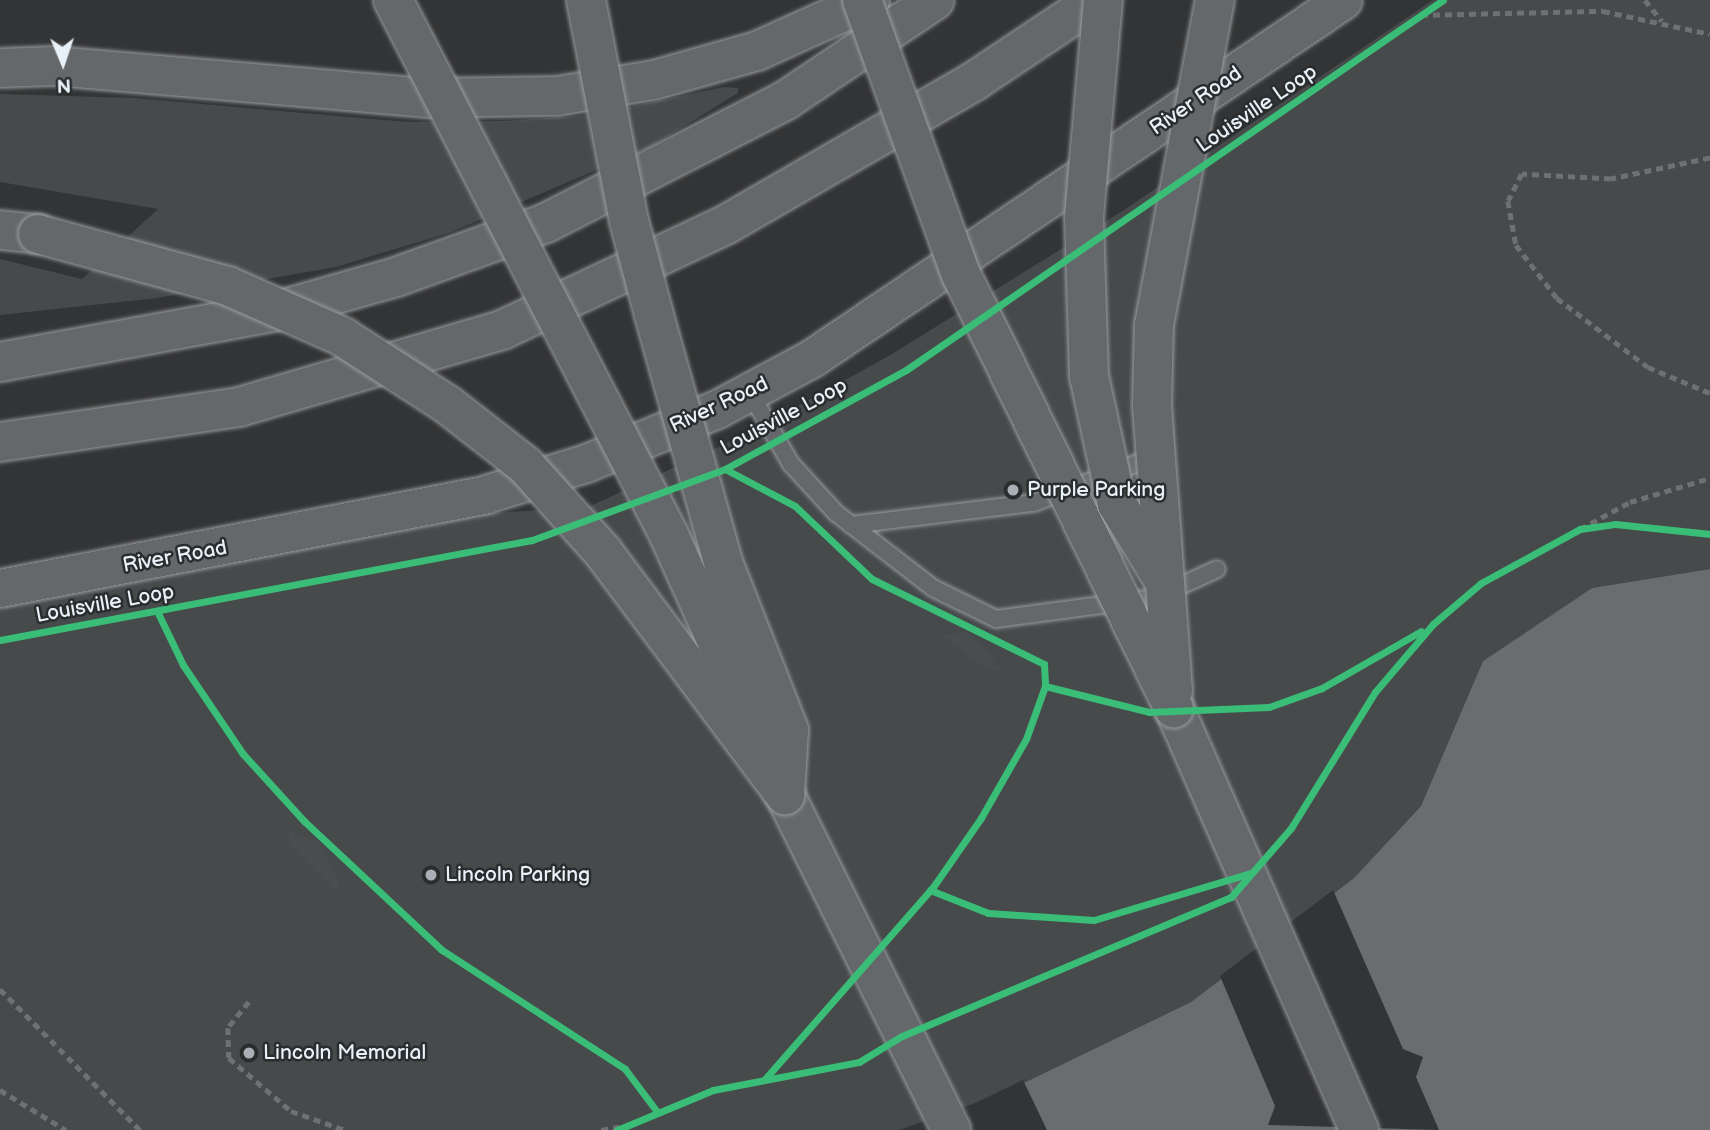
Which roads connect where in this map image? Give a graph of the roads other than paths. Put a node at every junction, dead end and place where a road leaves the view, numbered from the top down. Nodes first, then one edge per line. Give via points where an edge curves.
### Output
1 (393, 0) edge
2 (586, 0) edge
3 (607, 0) edge
4 (935, 0) edge
5 (1096, 0) edge
6 (1103, 0) edge
7 (1215, 0) edge
8 (1343, 0) edge
9 (867, 6) edge
10 (0, 68) edge
11 (621, 181) junction
12 (0, 232) edge
13 (0, 362) edge
14 (749, 391) junction
15 (0, 442) edge
16 (1165, 452) dead end
17 (851, 525) junction
18 (1217, 569) dead end
19 (1166, 584) junction
20 (0, 588) edge
21 (1174, 708) junction
22 (785, 795) junction
23 (951, 1130) edge
24 (1359, 1130) edge

1 - 22 highway, bridge via 669,535
2 - 11 highway, bridge
3 - 11 highway, bridge
4 - 13 highway via 775,106 683,158 533,228 396,278 273,312
5 - 15 highway via 976,80 727,224 502,330 239,407
6 - 19 highway, bridge via 1084,218 1089,376 1117,505
7 - 19 highway, bridge via 1154,325 1152,405
8 - 14 street, River Road via 958,262 812,358
9 - 10 highway via 757,51 654,80 556,96 426,98 54,66
9 - 21 highway, bridge via 960,272
11 - 22 highway, bridge via 724,565 789,730
12 - 22 highway, bridge via 38,234 228,286 342,337 448,405 525,465 603,552
14 - 17 lane via 792,464
14 - 20 street, River Road via 586,463 486,494
16 - 17 lane via 1034,503
17 - 18 lane via 933,588 996,619 1154,598
19 - 21 highway, bridge
21 - 24 highway
22 - 23 highway

